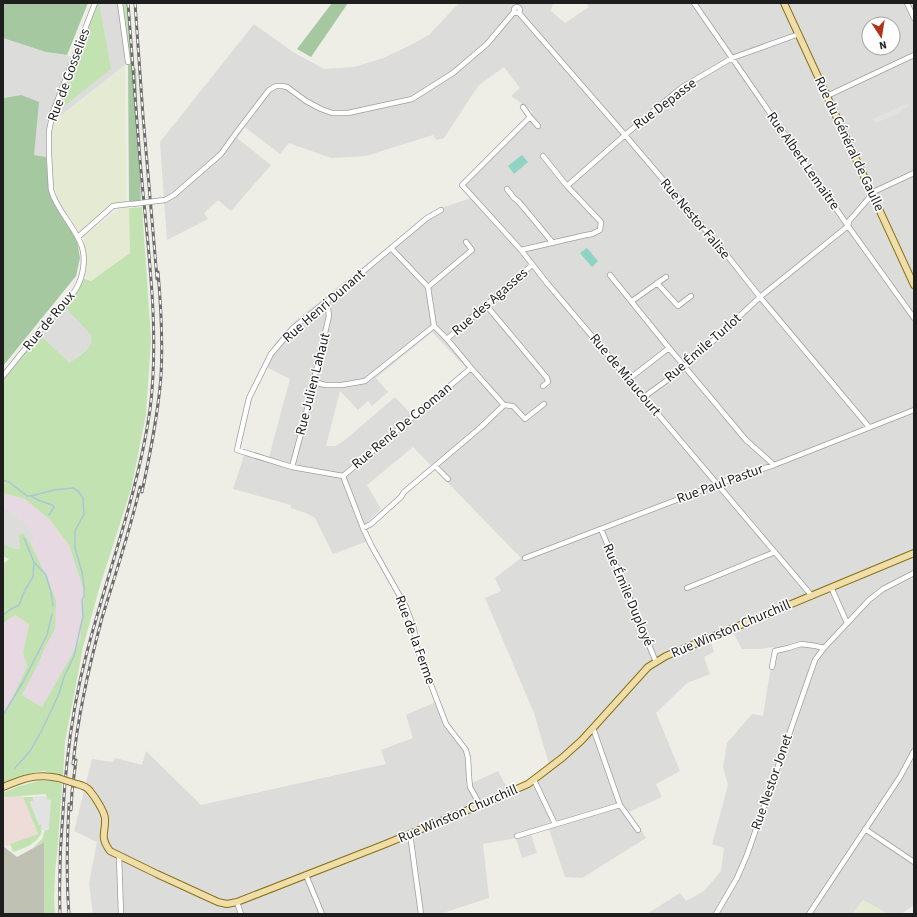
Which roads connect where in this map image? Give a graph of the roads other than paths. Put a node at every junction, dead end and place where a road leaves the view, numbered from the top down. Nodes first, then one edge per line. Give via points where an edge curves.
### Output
1 (94, 3) edge
2 (120, 3) edge
3 (694, 3) edge
4 (784, 3) edge
5 (907, 3) edge
6 (518, 5) edge
7 (517, 13) junction
8 (914, 18) edge
9 (798, 34) junction
10 (914, 55) edge
11 (732, 58) junction
12 (128, 62) dead end
13 (827, 96) junction
14 (523, 108) dead end
15 (530, 117) junction
16 (538, 126) dead end
17 (625, 135) junction
18 (543, 156) dead end
19 (914, 173) edge
20 (567, 186) junction
21 (507, 189) dead end
22 (871, 193) junction
23 (440, 210) dead end
24 (848, 226) junction
25 (78, 237) junction
26 (466, 242) dead end
27 (553, 243) junction
28 (391, 248) junction
29 (521, 250) junction
30 (532, 265) junction
31 (610, 275) dead end
32 (666, 277) dead end
33 (657, 283) junction
34 (914, 285) edge
35 (428, 287) junction
36 (691, 296) dead end
37 (760, 297) junction
38 (328, 301) junction
39 (632, 301) junction
40 (486, 305) junction
41 (914, 318) edge
42 (434, 326) junction
43 (447, 339) junction
44 (669, 348) junction
45 (685, 367) junction
46 (471, 368) junction
47 (3, 376) edge
48 (628, 379) junction
49 (314, 382) junction
50 (544, 386) dead end
51 (644, 397) junction
52 (544, 404) dead end
53 (504, 405) junction
54 (914, 410) edge
55 (869, 427) junction
56 (237, 450) joint
57 (774, 465) junction
58 (435, 466) junction
59 (292, 467) junction
60 (343, 476) junction
61 (448, 479) dead end
62 (718, 484) junction
63 (363, 528) junction
64 (601, 529) junction
65 (775, 552) junction
66 (914, 552) edge
67 (525, 558) dead end
68 (914, 573) edge
69 (832, 587) junction
70 (687, 588) dead end
71 (812, 596) junction
72 (848, 623) junction
73 (824, 648) junction
74 (656, 662) junction
75 (772, 667) dead end
76 (593, 728) junction
77 (914, 751) edge
78 (534, 780) junction
79 (3, 787) edge
80 (480, 805) junction
81 (620, 805) junction
82 (555, 824) junction
83 (865, 829) junction
84 (638, 830) dead end
85 (410, 834) junction
86 (517, 836) dead end
87 (119, 856) junction
88 (914, 862) edge
89 (306, 875) junction
90 (237, 902) junction
91 (121, 914) edge
92 (242, 914) edge
93 (322, 914) edge
94 (421, 914) edge
95 (716, 914) edge
96 (809, 914) edge

1 - 25 street, Rue de Gosselies via 53,112 49,131 51,190 60,210
2 - 12 street
3 - 11 street, Rue Albert Lemaitre
4 - 9 main road, Rue du Général de Gaulle
5 - 8 street
6 - 7 street via 520,10
7 - 17 street, Rue Nestor Falise
7 - 25 street, bridge via 487,44 453,73 412,99 348,113 332,113 311,104 287,88 276,86 269,90 221,154 174,195 165,200 113,206
9 - 11 street, Rue Depasse
9 - 13 main road, Rue du Général de Gaulle
10 - 13 street
11 - 17 street, Rue Depasse via 681,88
11 - 24 street, Rue Albert Lemaitre
13 - 22 main road, Rue du Général de Gaulle
14 - 15 street
15 - 16 street
15 - 29 street, Rue de Miaucourt via 462,185
17 - 20 street, Rue Depasse
17 - 37 street, Rue Nestor Falise
18 - 20 street
19 - 22 street
20 - 27 street via 600,222 600,230
21 - 27 street
22 - 24 street, Rue Émile Turlot via 849,221
22 - 34 main road, Rue du Général de Gaulle
23 - 28 street, Rue Henri Dunant
24 - 37 street, Rue Émile Turlot
24 - 41 street, Rue Albert Lemaitre
25 - 47 street, Rue de Roux via 84,262 77,288
26 - 35 street via 472,250
27 - 29 street
28 - 35 street
28 - 38 street, Rue Henri Dunant
29 - 30 street, Rue de Miaucourt
30 - 40 street, Rue des Agasses
30 - 48 street, Rue de Miaucourt
31 - 39 street
32 - 33 street
33 - 36 street via 678,306
33 - 39 street
35 - 42 street
37 - 45 street, Rue Émile Turlot
37 - 55 street, Rue Nestor Falise
38 - 49 street, Rue Julien Lahaut via 329,316
38 - 56 street, Rue Henri Dunant via 293,328 271,354 248,398
39 - 44 street
40 - 43 street, Rue des Agasses
40 - 50 street via 547,378 548,382
42 - 43 street
42 - 49 street via 366,381 340,385
43 - 46 street
44 - 45 street
44 - 48 street
45 - 51 street, Rue Émile Turlot
45 - 57 street via 746,440
46 - 53 street
46 - 60 street, Rue René De Cooman
48 - 51 street, Rue de Miaucourt
49 - 59 street, Rue Julien Lahaut
51 - 62 street, Rue de Miaucourt
52 - 53 street via 525,419 513,406
53 - 58 street
54 - 55 street, Rue Paul Pastur
55 - 57 street, Rue Paul Pastur
56 - 59 street, Rue René De Cooman
57 - 62 street, Rue Paul Pastur
58 - 61 street
58 - 63 street via 371,524
59 - 60 street, Rue René De Cooman
60 - 63 street, Rue de la Ferme
62 - 64 street, Rue Paul Pastur
62 - 65 street, Rue de Miaucourt
63 - 80 street, Rue de la Ferme via 406,607 414,629 417,648 446,724 466,750 470,787
64 - 67 street, Rue Paul Pastur
64 - 74 street, Rue Émile Duployé
65 - 70 street
65 - 71 street, Rue de Miaucourt
66 - 69 main road, Rue Winston Churchill
68 - 72 street, Rue Nestor Jonet via 868,600
69 - 71 main road, Rue Winston Churchill
69 - 72 street
71 - 74 main road, Rue Winston Churchill
72 - 73 street, Rue Nestor Jonet
73 - 75 street via 801,644 775,651
73 - 95 street, Rue Nestor Jonet via 815,660 747,855
74 - 76 main road, Rue Winston Churchill
76 - 78 main road, Rue Winston Churchill via 562,758
76 - 81 street
77 - 83 street
78 - 80 main road, Rue Winston Churchill
78 - 82 street
79 - 87 main road, Rue Winston Churchill, bridge via 38,776 49,776 82,785 90,791 103,812 103,838 106,845
80 - 85 main road, Rue Winston Churchill
81 - 82 street
81 - 84 street
82 - 86 street
83 - 88 street
83 - 96 street
85 - 89 main road, Rue Winston Churchill
85 - 94 street
87 - 90 main road, Rue Winston Churchill via 218,902
87 - 91 street
89 - 90 main road, Rue Winston Churchill
89 - 93 street
90 - 92 street

